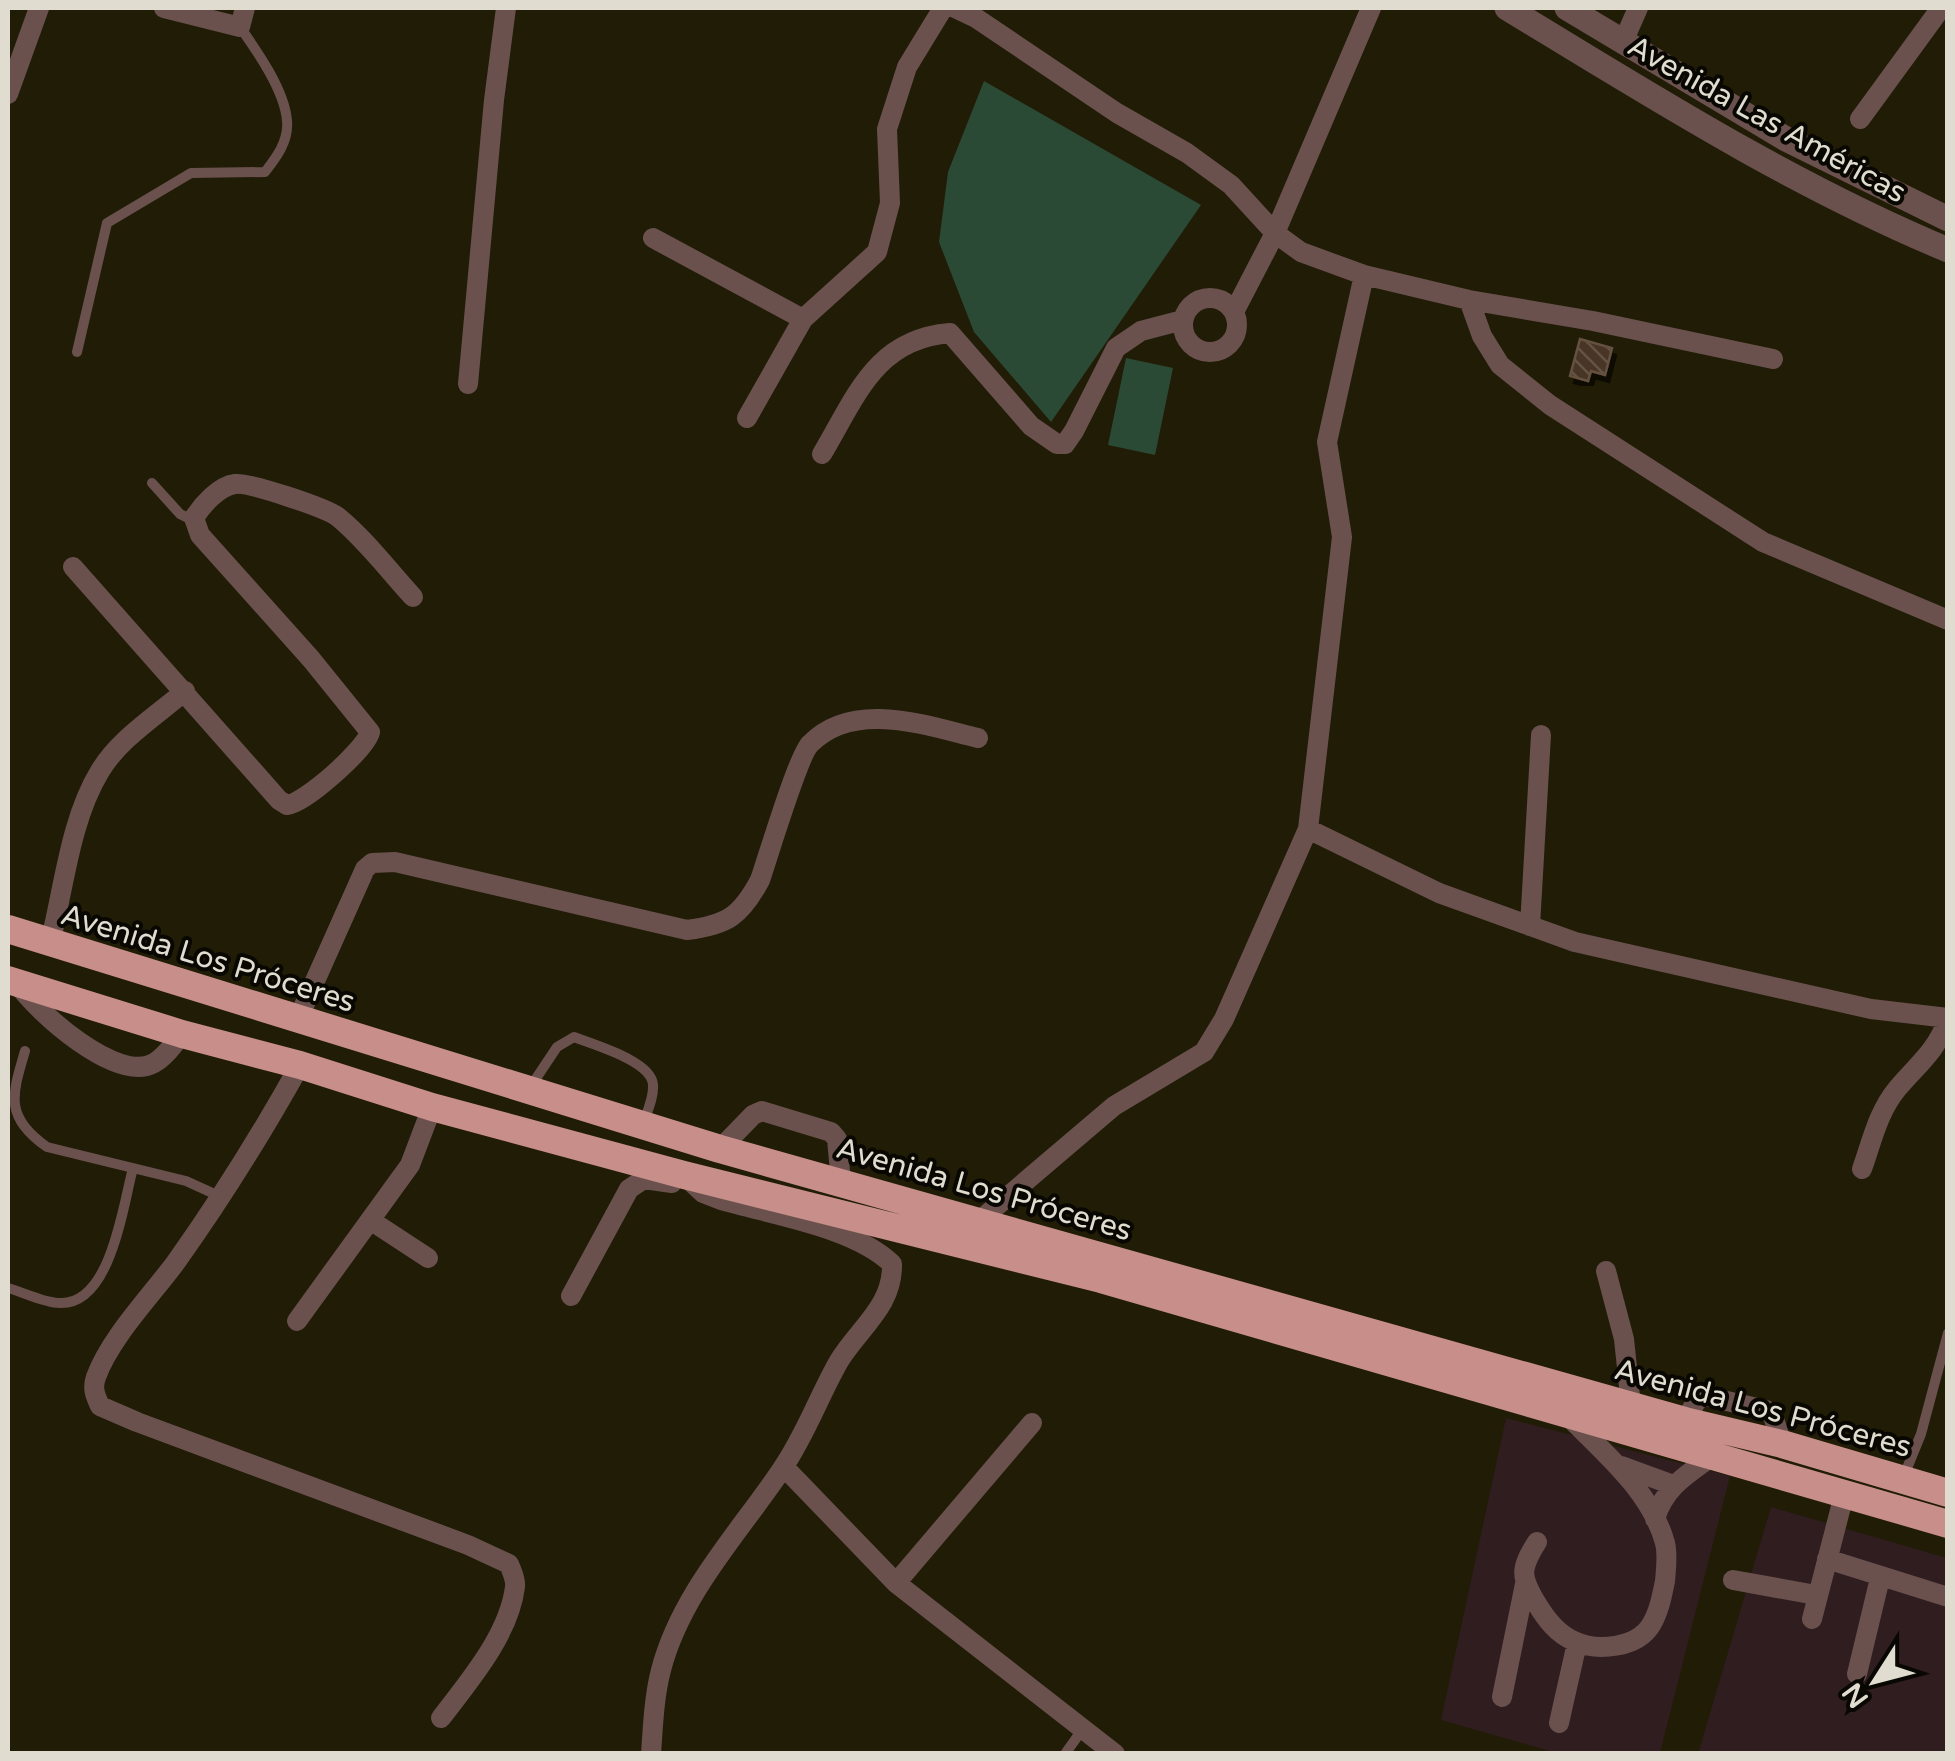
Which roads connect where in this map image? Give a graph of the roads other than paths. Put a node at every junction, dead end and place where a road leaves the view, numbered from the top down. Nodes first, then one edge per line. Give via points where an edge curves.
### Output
1 (39, 8) edge
2 (164, 8) edge
3 (506, 8) edge
4 (943, 8) edge
5 (955, 8) edge
6 (1371, 8) edge
7 (1507, 8) edge
8 (1567, 8) edge
9 (1638, 8) edge
10 (1941, 8) edge
11 (977, 12) edge
12 (242, 17) edge
13 (1623, 42) junction
14 (8, 94) edge
15 (1860, 119) dead end
16 (1948, 219) edge
17 (1275, 233) junction
18 (653, 238) dead end
19 (1948, 250) edge
20 (1364, 276) junction
21 (1469, 300) junction
22 (1234, 312) junction
23 (802, 319) junction
24 (1182, 320) junction
25 (78, 352) dead end
26 (1773, 360) dead end
27 (468, 384) dead end
28 (747, 418) dead end
29 (822, 454) dead end
30 (152, 484) dead end
31 (194, 522) junction
32 (73, 567) dead end
33 (413, 597) dead end
34 (1948, 620) edge
35 (184, 691) junction
36 (1541, 735) dead end
37 (978, 738) dead end
38 (1308, 829) junction
39 (1530, 926) junction
40 (8, 930) edge
41 (50, 943) junction
42 (12, 982) edge
43 (1948, 1018) edge
44 (298, 1019) junction
45 (182, 1034) junction
46 (25, 1051) dead end
47 (300, 1065) junction
48 (527, 1091) junction
49 (432, 1108) junction
50 (643, 1125) junction
51 (720, 1149) junction
52 (133, 1168) junction
53 (1862, 1169) dead end
54 (688, 1180) junction
55 (841, 1182) junction
56 (220, 1196) junction
57 (370, 1220) junction
58 (979, 1221) junction
59 (428, 1258) dead end
60 (1606, 1271) dead end
61 (8, 1288) edge
62 (571, 1296) dead end
63 (297, 1321) dead end
64 (1948, 1333) edge
65 (1630, 1406) junction
66 (1565, 1412) junction
67 (1032, 1423) dead end
68 (1711, 1457) junction
69 (1614, 1464) junction
70 (784, 1467) junction
71 (1903, 1479) junction
72 (1673, 1485) junction
73 (1948, 1492) edge
74 (1844, 1495) junction
75 (1655, 1519) junction
76 (1948, 1524) edge
77 (1537, 1542) dead end
78 (1827, 1559) junction
79 (1880, 1578) junction
80 (1733, 1580) dead end
81 (896, 1584) junction
82 (1525, 1584) junction
83 (1816, 1595) junction
84 (1948, 1598) edge
85 (1812, 1619) dead end
86 (1576, 1643) junction
87 (1857, 1674) dead end
88 (1502, 1697) dead end
89 (441, 1718) dead end
90 (1559, 1723) dead end
91 (1082, 1730) junction
92 (652, 1754) edge
93 (1066, 1754) edge
94 (1115, 1754) edge

1 - 14 street
2 - 12 street
3 - 27 street
4 - 23 street via 907,67 888,128 890,202 877,252
5 - 11 street
6 - 17 street
7 - 19 street, Avenida Las Américas via 1747,152
8 - 13 street, Avenida Las Américas
9 - 13 street
10 - 15 street
11 - 17 street via 1231,185
12 - 25 lane via 288,122 280,153 265,172 191,173 107,223
13 - 16 street, Avenida Las Américas via 1786,139
17 - 20 street via 1301,252
17 - 22 street
18 - 23 street
20 - 21 street
20 - 38 street via 1328,442 1342,537
21 - 26 street
21 - 34 street via 1500,365 1550,405 1764,542
22 - 24 street via 1219,300 1200,300
22 - 24 street via 1237,331 1219,352 1192,346
23 - 28 street
24 - 29 street via 1141,331 1116,348 1064,444 1031,426 950,333 924,335 874,366
30 - 31 lane
31 - 33 street via 203,505 238,484 315,505 350,528
31 - 35 street via 365,723 369,736 287,805
32 - 35 street
35 - 41 street via 100,771 78,826
36 - 39 street
37 - 44 street via 880,718 850,722 807,746 760,880 749,901 717,926 688,930 395,862 372,863
38 - 39 street via 1439,892
38 - 58 street via 1204,1052 1114,1106
39 - 43 street via 1574,942 1871,1009
40 - 41 highway, Avenida Los Próceres
41 - 44 highway, Avenida Los Próceres
42 - 45 highway, Avenida Los Próceres
42 - 45 street via 83,1045 135,1068 154,1064
43 - 53 street via 1934,1050 1880,1115
44 - 48 highway, Avenida Los Próceres
45 - 47 highway, Avenida Los Próceres
46 - 52 lane via 12,1094 30,1135 47,1146
47 - 49 highway, Avenida Los Próceres
47 - 56 street
48 - 50 highway, Avenida Los Próceres
48 - 50 lane via 557,1047 574,1037 643,1065 651,1075
49 - 54 highway, Avenida Los Próceres
49 - 57 street via 410,1165
50 - 51 highway, Avenida Los Próceres
51 - 55 highway, Avenida Los Próceres
51 - 55 street via 762,1110 830,1132 837,1139
52 - 56 lane
52 - 61 lane via 96,1286 60,1304
54 - 62 street via 644,1179 630,1189
54 - 66 highway, Avenida Los Próceres via 1101,1279
54 - 70 street via 721,1200 842,1235 878,1250 892,1264 883,1305 841,1358
55 - 58 highway, Avenida Los Próceres
56 - 89 street via 96,1375 93,1390 100,1406 509,1564 516,1582 506,1620
57 - 59 street
57 - 63 street
58 - 65 highway, Avenida Los Próceres
60 - 65 street via 1624,1339
64 - 71 lane
65 - 71 highway, Avenida Los Próceres
66 - 68 highway, Avenida Los Próceres
66 - 69 street
67 - 81 street
68 - 72 street
68 - 74 highway, Avenida Los Próceres
69 - 72 street
69 - 75 street
70 - 81 street
70 - 92 street via 723,1548 676,1628 660,1672
71 - 73 highway, Avenida Los Próceres
72 - 75 street
74 - 76 highway, Avenida Los Próceres
74 - 78 street
75 - 86 street via 1666,1545 1666,1569 1650,1628 1620,1645
77 - 82 street via 1524,1564
78 - 79 street
78 - 83 street
79 - 84 street
79 - 87 street
80 - 83 street
81 - 91 street
82 - 86 street via 1546,1619
82 - 88 street
83 - 85 street
86 - 90 street
91 - 93 lane
91 - 94 street

